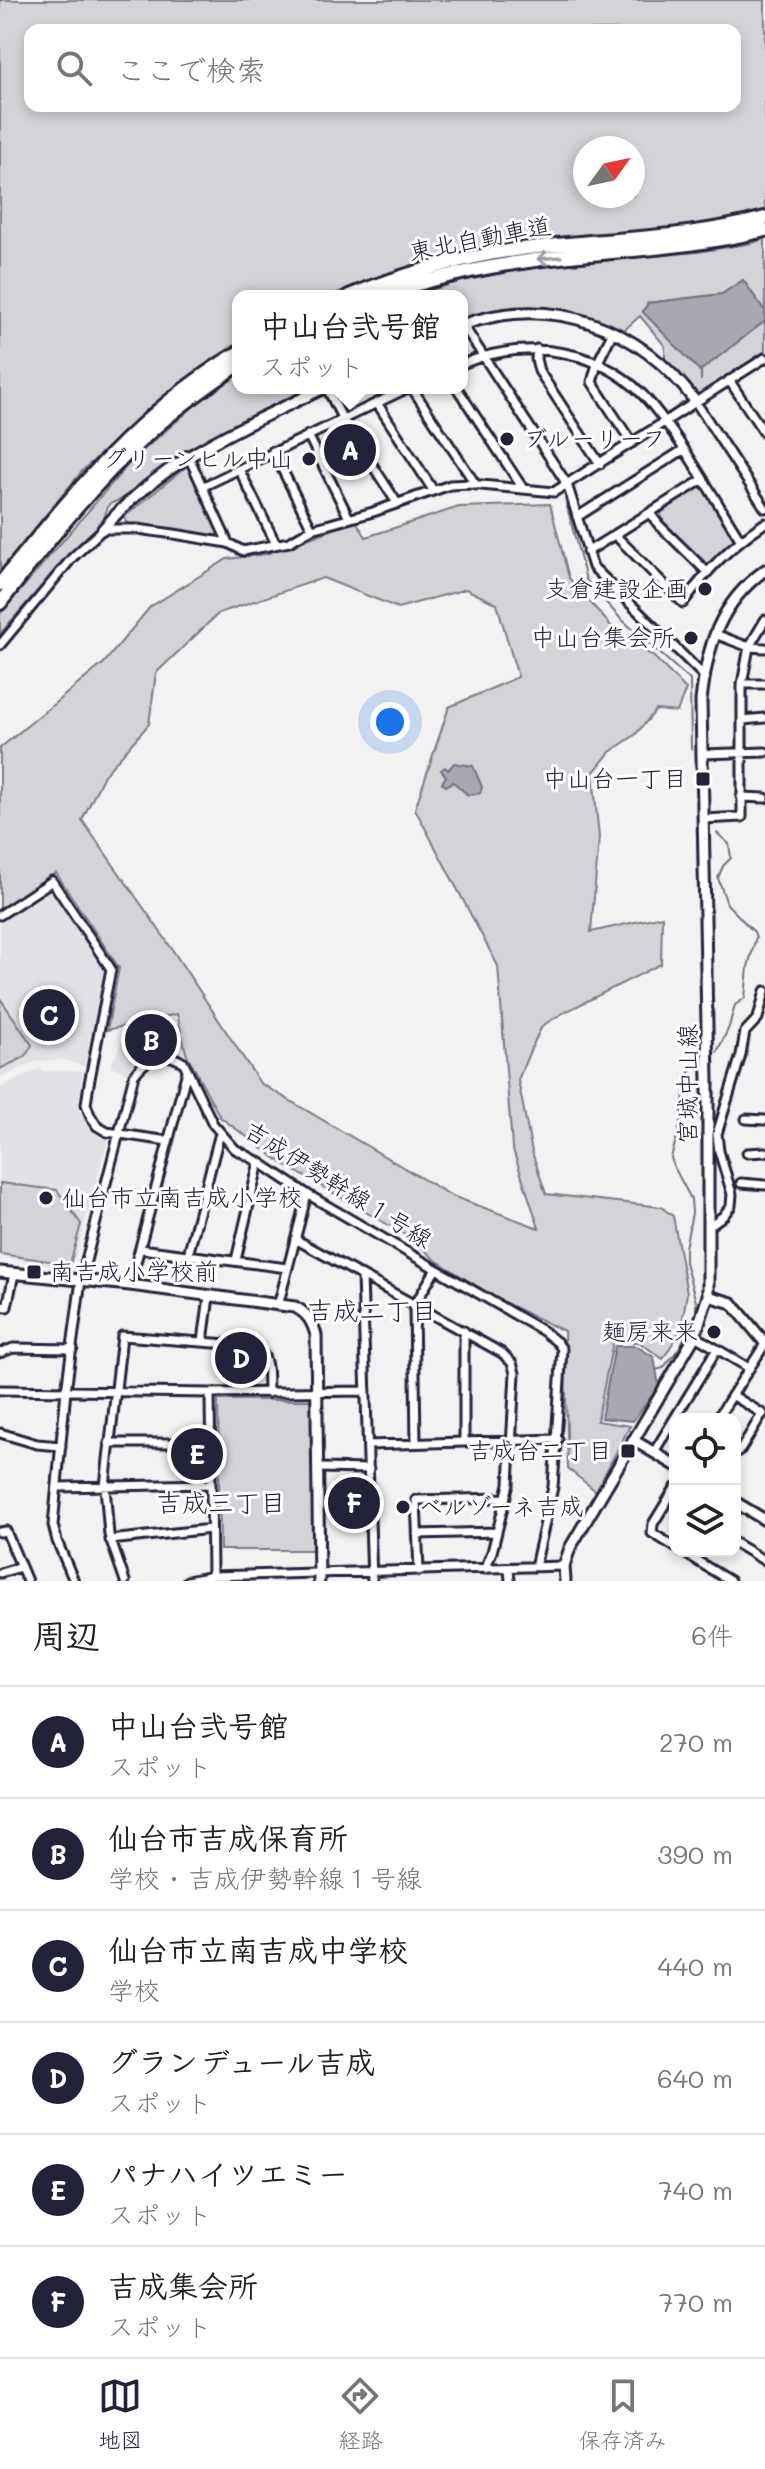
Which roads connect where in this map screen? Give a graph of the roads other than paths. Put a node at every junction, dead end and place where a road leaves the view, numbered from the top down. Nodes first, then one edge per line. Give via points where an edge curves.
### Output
1 (765, 218) edge
2 (765, 230) edge
3 (365, 290) edge
4 (402, 290) edge
5 (468, 324) edge
6 (613, 332) junction
7 (468, 333) edge
8 (537, 349) junction
9 (482, 356) junction
10 (232, 357) edge
11 (765, 359) edge
12 (468, 362) edge
13 (597, 364) junction
14 (232, 369) edge
15 (729, 380) junction
16 (313, 394) edge
17 (328, 394) edge
18 (397, 394) edge
19 (414, 394) edge
20 (461, 394) edge
21 (695, 401) junction
22 (377, 403) junction
23 (342, 418) junction
24 (664, 422) junction
25 (765, 434) edge
26 (308, 435) junction
27 (632, 443) junction
28 (683, 450) junction
29 (273, 451) junction
30 (188, 455) junction
31 (600, 464) junction
32 (239, 469) junction
33 (702, 480) junction
34 (567, 484) junction
35 (476, 485) junction
36 (204, 486) junction
37 (522, 487) junction
38 (433, 490) junction
39 (397, 503) junction
40 (765, 508) edge
41 (650, 513) junction
42 (577, 517) junction
43 (349, 518) junction
44 (765, 523) edge
45 (103, 529) junction
46 (312, 529) junction
47 (615, 535) junction
48 (740, 539) junction
49 (228, 543) junction
50 (276, 544) junction
51 (587, 552) junction
52 (765, 570) edge
53 (706, 571) junction
54 (0, 584) edge
55 (0, 603) edge
56 (765, 620) edge
57 (715, 634) junction
58 (0, 645) edge
59 (749, 647) junction
60 (765, 648) edge
61 (704, 676) junction
62 (742, 684) junction
63 (765, 684) edge
64 (765, 718) edge
65 (742, 720) junction
66 (765, 752) edge
67 (741, 753) junction
68 (702, 754) junction
69 (741, 797) junction
70 (765, 798) edge
71 (704, 819) junction
72 (0, 915) edge
73 (765, 991) edge
74 (187, 1071) junction
75 (746, 1119) dead end
76 (765, 1120) edge
77 (220, 1133) junction
78 (119, 1135) junction
79 (168, 1141) junction
80 (765, 1152) edge
81 (747, 1153) dead end
82 (259, 1162) junction
83 (741, 1183) dead end
84 (765, 1185) edge
85 (307, 1194) junction
86 (709, 1226) junction
87 (295, 1239) junction
88 (141, 1249) junction
89 (188, 1255) junction
90 (236, 1260) junction
91 (287, 1268) junction
92 (436, 1269) junction
93 (0, 1272) edge
94 (14, 1274) junction
95 (362, 1276) junction
96 (81, 1280) junction
97 (130, 1285) junction
98 (708, 1296) junction
99 (209, 1297) junction
100 (0, 1306) edge
101 (278, 1306) junction
102 (414, 1306) junction
103 (464, 1331) junction
104 (695, 1336) junction
105 (203, 1341) junction
106 (765, 1343) edge
107 (73, 1349) junction
108 (717, 1349) junction
109 (0, 1353) edge
110 (749, 1368) junction
111 (0, 1390) edge
112 (66, 1391) junction
113 (366, 1391) junction
114 (115, 1392) junction
115 (317, 1392) junction
116 (210, 1393) junction
117 (268, 1393) junction
118 (732, 1395) junction
119 (721, 1413) edge
120 (764, 1415) edge
121 (0, 1433) edge
122 (558, 1439) junction
123 (633, 1440) junction
124 (512, 1441) junction
125 (464, 1442) junction
126 (109, 1443) junction
127 (210, 1443) junction
128 (416, 1443) junction
129 (368, 1445) junction
130 (61, 1446) junction
131 (741, 1449) edge
132 (654, 1452) junction
133 (669, 1461) edge
134 (319, 1468) junction
135 (369, 1469) junction
136 (211, 1484) junction
137 (105, 1486) junction
138 (58, 1487) junction
139 (505, 1498) junction
140 (669, 1498) edge
141 (741, 1505) edge
142 (764, 1516) edge
143 (211, 1529) junction
144 (0, 1532) edge
145 (497, 1532) junction
146 (417, 1534) junction
147 (110, 1540) junction
148 (669, 1543) edge
149 (741, 1547) edge
150 (692, 1557) edge
151 (765, 1561) edge
152 (564, 1566) junction
153 (21, 1567) junction
154 (535, 1567) junction
155 (509, 1568) junction
156 (485, 1569) junction
157 (419, 1571) junction
158 (0, 1573) edge
159 (212, 1576) junction
160 (319, 1577) edge
161 (372, 1577) edge
162 (270, 1578) edge
163 (27, 1581) edge
164 (74, 1581) edge
165 (125, 1581) edge
166 (187, 1581) edge
167 (510, 1581) edge
168 (565, 1581) edge
169 (730, 1581) edge

1 - 3 highway, 東北自動車道 via 686,234 519,249
2 -> 4 highway, 東北自動車道 via 700,244 476,269
5 - 6 street via 526,313 579,319
6 - 13 street
6 - 21 street via 659,360
7 - 9 street
8 - 9 street
8 - 13 street
8 - 31 street via 539,371
9 - 12 street
9 - 34 street
10 - 54 highway via 118,445
11 - 15 street
13 - 24 street via 632,385
13 - 27 street via 592,382
14 - 55 highway via 126,455
15 - 21 street
15 - 25 street
16 - 30 street
17 - 23 street
18 - 22 street
19 - 35 street
20 - 37 street
21 - 24 street
21 - 40 street
22 - 23 street
22 - 38 street
23 - 26 street
23 - 39 street
24 - 27 street
24 - 28 street
26 - 29 street
26 - 43 street
27 - 31 street
28 - 33 street
28 - 42 street
29 - 32 street
29 - 46 street
30 - 36 street
30 - 45 street via 142,489
31 - 34 street
32 - 36 street
32 - 50 street
33 - 41 street
33 - 48 street
34 - 37 street via 554,492
34 - 42 street
35 - 37 street
35 - 38 street
36 - 49 street
38 - 39 street
39 - 43 street
41 - 47 street
41 - 53 street
42 - 51 street
43 - 46 street
44 - 48 street
45 - 49 street
45 - 58 street
46 - 50 street
47 - 51 street
47 - 53 street via 683,603
48 - 53 street
49 - 50 street via 243,551
51 - 61 street via 593,567
52 - 57 street, 宮城中山線 via 734,597
56 - 59 street
57 - 59 street
57 - 61 street, 宮城中山線
59 - 60 street
59 - 62 street
61 - 68 street, 宮城中山線
62 - 63 street
62 - 65 street
64 - 65 street
65 - 67 street
66 - 67 street
67 - 68 street
67 - 69 street
68 - 71 street, 宮城中山線
69 - 70 street
69 - 71 street via 742,817
71 - 86 street, 宮城中山線
72 - 78 street via 52,881 111,969 86,1104 97,1126
73 - 86 street via 758,1018 745,1032 717,1134 731,1206
74 - 77 street, 吉成伊勢幹線１号線
74 - 78 street via 184,1063 162,1054 141,1065
74 - 79 street
75 - 76 street
77 - 82 street, 吉成伊勢幹線１号線
77 - 89 street
78 - 79 street
78 - 96 street
79 - 88 street
80 - 81 street
82 - 85 street, 吉成伊勢幹線１号線
82 - 90 street
83 - 84 street
85 - 87 street
85 - 92 street, 吉成伊勢幹線１号線
86 - 98 street, 宮城中山線
87 - 91 street
87 - 95 street
88 - 89 street
88 - 97 street
89 - 90 street
90 - 91 street
91 - 101 street
92 - 102 street
92 - 122 street, 吉成伊勢幹線１号線 via 557,1342 562,1349
93 - 94 street
94 - 96 street
94 - 100 street via 7,1307
95 - 102 street
95 - 113 street
96 - 97 street
96 - 107 street
97 - 99 street
98 - 104 street, 宮城中山線
98 - 106 street via 732,1303
99 - 101 street
99 - 105 street
101 - 115 street via 295,1307 312,1321
102 - 103 street
102 - 128 street
103 - 124 street via 512,1363
103 - 125 street
104 - 108 street
104 - 123 street, 宮城中山線
105 - 114 street via 122,1336
105 - 117 street via 261,1350
106 - 110 street
107 - 109 street via 13,1348
107 - 112 street
108 - 110 street
108 - 132 street
110 - 118 street
111 - 112 street
112 - 114 street
112 - 130 street
113 - 115 street
113 - 129 street
114 - 116 street
114 - 126 street
115 - 117 street
115 - 134 street
116 - 117 street
116 - 127 street
118 - 119 street
118 - 120 street
120 - 131 street
121 - 130 street
122 - 124 street
122 - 154 street, 吉成伊勢幹線１号線
123 - 132 street
123 - 152 street, 宮城中山線
124 - 125 street
124 - 139 street
125 - 128 street
126 - 127 street
126 - 137 street
127 - 136 street
128 - 129 street
129 - 135 street
130 - 138 street
132 - 133 street
134 - 135 street
134 - 160 street
135 - 161 street
136 - 137 street
136 - 143 street
137 - 138 street
137 - 147 street
138 - 164 street via 53,1525
139 - 145 street
139 - 146 street via 416,1500
140 - 148 street via 652,1533
141 - 142 street
143 - 147 street
143 - 159 street
144 - 153 street via 6,1531
145 - 146 street
145 - 156 street
146 - 157 street
147 - 165 street
149 - 151 street
150 - 169 street
152 - 154 street
152 - 168 street, 宮城中山線
153 - 158 street
153 - 163 street
154 - 155 street
155 - 156 street
155 - 167 street
156 - 157 street
157 - 161 street
159 - 162 street
159 - 166 street
160 - 161 street
160 - 162 street

